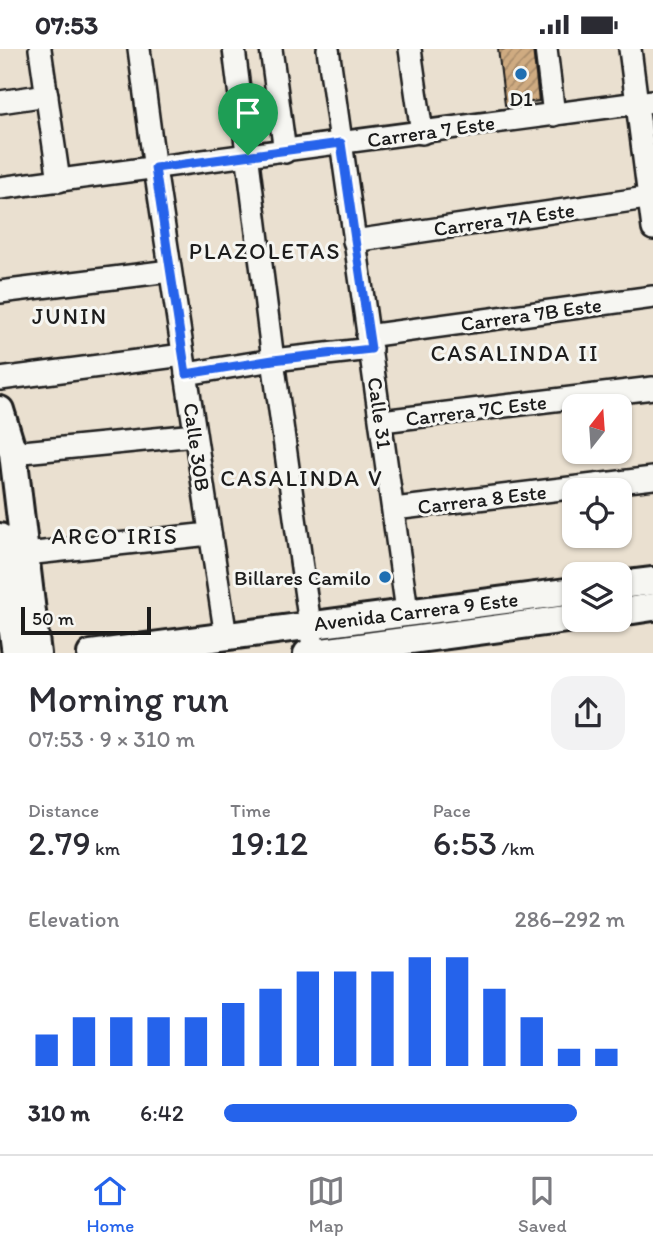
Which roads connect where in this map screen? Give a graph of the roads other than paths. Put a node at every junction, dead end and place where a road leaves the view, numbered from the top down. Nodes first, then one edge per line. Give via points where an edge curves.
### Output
1 (40, 49) edge
2 (139, 49) edge
3 (234, 49) edge
4 (271, 49) edge
5 (328, 49) edge
6 (410, 49) edge
7 (546, 49) edge
8 (630, 49) edge
9 (47, 95) junction
10 (0, 102) edge
11 (645, 103) edge
12 (554, 115) junction
13 (422, 133) junction
14 (341, 143) junction
15 (285, 152) junction
16 (248, 155) junction
17 (155, 168) junction
18 (59, 181) junction
19 (0, 188) edge
20 (651, 198) edge
21 (653, 229) edge
22 (354, 241) junction
23 (170, 271) junction
24 (0, 292) edge
25 (653, 297) edge
26 (369, 343) junction
27 (273, 360) junction
28 (184, 365) junction
29 (0, 379) edge
30 (653, 388) edge
31 (0, 410) edge
32 (382, 421) junction
33 (195, 435) junction
34 (13, 453) junction
35 (653, 478) edge
36 (394, 509) junction
37 (209, 534) junction
38 (0, 537) edge
39 (26, 554) junction
40 (653, 581) edge
41 (632, 584) edge
42 (562, 592) edge
43 (653, 607) edge
44 (632, 610) edge
45 (407, 611) junction
46 (562, 620) edge
47 (310, 624) junction
48 (226, 637) junction
49 (16, 653) edge
50 (37, 653) edge
51 (90, 653) edge
52 (312, 653) edge

1 - 9 street
2 - 17 street, Calle 30B
3 - 16 street
4 - 15 street
5 - 14 street, Calle 31
6 - 13 street
7 - 12 street
8 - 11 street
9 - 10 street
9 - 18 street
11 - 12 street, Carrera 7 Este
11 - 20 street
12 - 13 street, Carrera 7 Este
13 - 14 street, Carrera 7 Este
14 - 15 street, Carrera 7 Este
14 - 22 street, Calle 31
15 - 16 street, Carrera 7 Este
16 - 17 street, Carrera 7 Este
16 - 27 street
17 - 18 street, Carrera 7 Este
17 - 23 street, Calle 30B
18 - 19 street, Carrera 7 Este
20 - 21 street
20 - 22 street, Carrera 7A Este
22 - 26 street, Calle 31
23 - 24 street
23 - 28 street, Calle 30B
25 - 26 street, Carrera 7B Este
26 - 27 street, Carrera 7B Este
26 - 32 street, Calle 31
27 - 28 street, Carrera 7B Este
27 - 47 street
28 - 29 street, Carrera 7B Este
28 - 33 street, Calle 30B
30 - 32 street, Carrera 7C Este
31 - 34 main road
32 - 36 street, Calle 31
33 - 34 street
33 - 37 street, Calle 30B
34 - 39 main road
35 - 36 street, Carrera 8 Este
36 - 45 street, Calle 31
37 - 39 street
37 - 48 street, Calle 30B
38 - 49 main road
39 - 50 main road
40 - 41 main road
42 - 45 main road, Avenida Carrera 9 Este
43 - 44 main road
45 - 47 main road, Avenida Carrera 9 Este
46 - 52 main road, Avenida Carrera 9 Este
47 - 48 main road, Avenida Carrera 9 Este
47 - 52 street
48 - 51 main road, Avenida Carrera 9 Este

